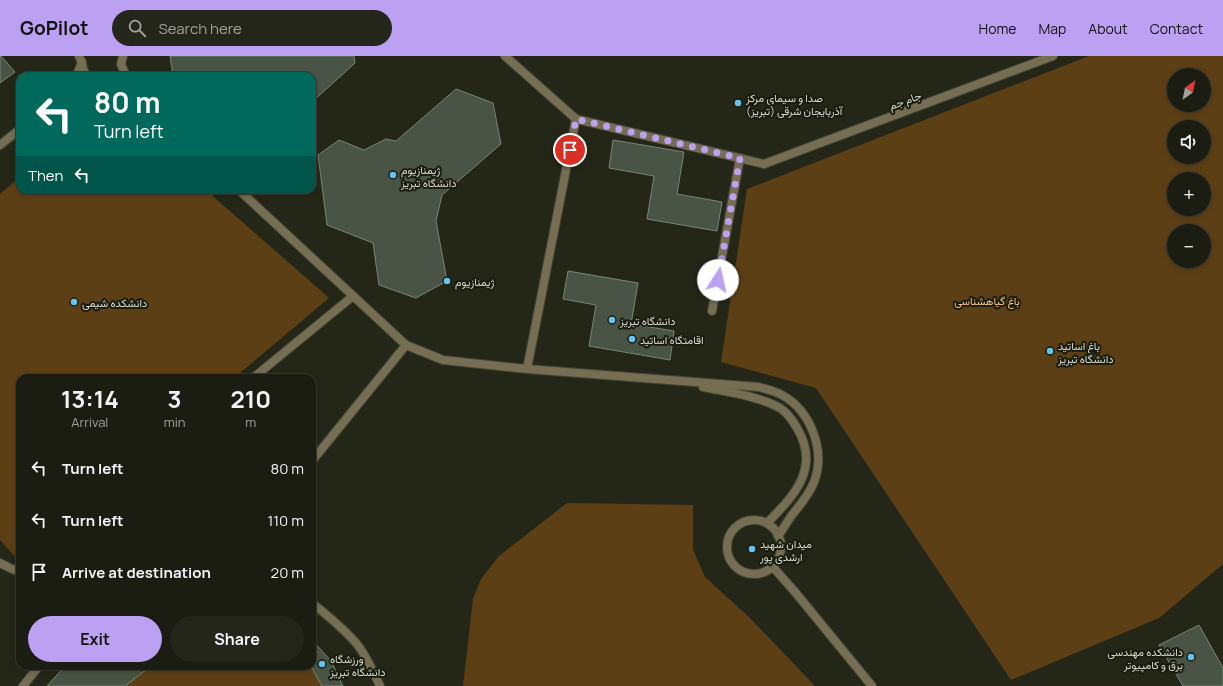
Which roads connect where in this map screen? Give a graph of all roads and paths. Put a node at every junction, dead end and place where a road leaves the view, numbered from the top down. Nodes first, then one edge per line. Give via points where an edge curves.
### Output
1 (505, 56) edge
2 (1053, 56) edge
3 (82, 58) edge
4 (121, 59) edge
5 (77, 72) edge
6 (85, 72) edge
7 (119, 72) edge
8 (125, 72) edge
9 (576, 119) junction
10 (16, 132) edge
11 (0, 145) edge
12 (740, 158) junction
13 (243, 194) edge
14 (353, 296) junction
15 (712, 310) dead end
16 (406, 345) junction
17 (527, 369) junction
18 (258, 374) edge
19 (677, 380) junction
20 (316, 456) edge
21 (767, 523) junction
22 (778, 536) junction
23 (0, 563) edge
24 (772, 566) junction
25 (16, 569) edge
26 (316, 606) edge
27 (36, 670) edge
28 (23, 686) edge
29 (380, 686) edge
30 (872, 686) edge

1 - 9 street
2 - 12 street, جام جم via 764,164
3 - 5 street
3 - 6 street
4 - 7 street
4 - 8 street
9 - 12 street
9 - 17 street
10 - 11 street
12 - 15 street
13 - 14 street
14 - 16 street
14 - 18 street
16 - 17 street via 443,360
16 - 20 street
17 - 19 street
19 - 21 street via 776,405 790,416 802,436 807,457 803,478 782,509
19 - 22 street via 759,387 782,395 799,408 814,432 819,457 814,482 806,498
21 - 22 street
21 - 24 street via 758,520 741,523 729,535 727,551 734,566 749,574 757,574
22 - 24 street via 780,552
23 - 25 street
24 - 30 street
26 - 29 street via 356,644
27 - 28 street

